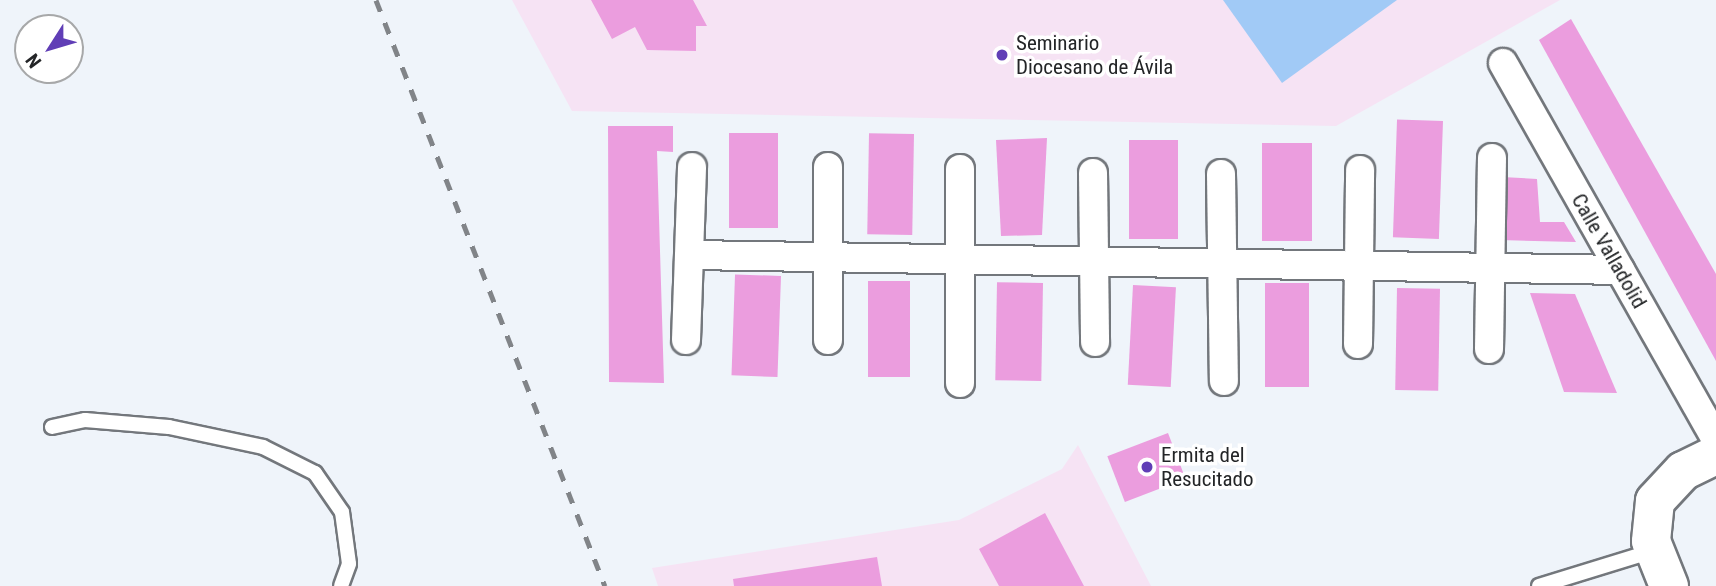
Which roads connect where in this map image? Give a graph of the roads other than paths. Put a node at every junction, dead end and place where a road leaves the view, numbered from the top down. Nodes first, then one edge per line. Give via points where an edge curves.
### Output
1 (1503, 62) dead end
2 (1492, 158) dead end
3 (692, 167) dead end
4 (828, 167) dead end
5 (960, 169) dead end
6 (1360, 170) dead end
7 (1093, 173) dead end
8 (1221, 174) dead end
9 (691, 255) junction
10 (826, 257) junction
11 (960, 259) junction
12 (1092, 261) junction
13 (1224, 263) junction
14 (1359, 265) junction
15 (1490, 268) junction
16 (1619, 270) junction
17 (686, 340) dead end
18 (828, 340) dead end
19 (1095, 342) dead end
20 (1358, 344) dead end
21 (1489, 349) dead end
22 (1224, 381) dead end
23 (960, 383) dead end
24 (52, 427) dead end
25 (1716, 439) edge
26 (1716, 455) edge
27 (1654, 550) junction
28 (341, 586) edge
29 (1539, 586) edge
30 (1669, 586) edge

1 - 16 street, Calle Valladolid
2 - 15 street
3 - 9 street
4 - 10 street
5 - 11 street
6 - 14 street
7 - 12 street
8 - 13 street
9 - 10 street
9 - 17 street
10 - 11 street
10 - 18 street
11 - 12 street
11 - 23 street
12 - 13 street
12 - 19 street
13 - 14 street
13 - 22 street
14 - 15 street
14 - 20 street
15 - 16 street
15 - 21 street
16 - 25 street, Calle Valladolid
24 - 28 lane via 85,420 169,428 263,447 315,473 342,512 349,564
26 - 27 street via 1683,471 1655,501
27 - 29 lane
27 - 30 street

